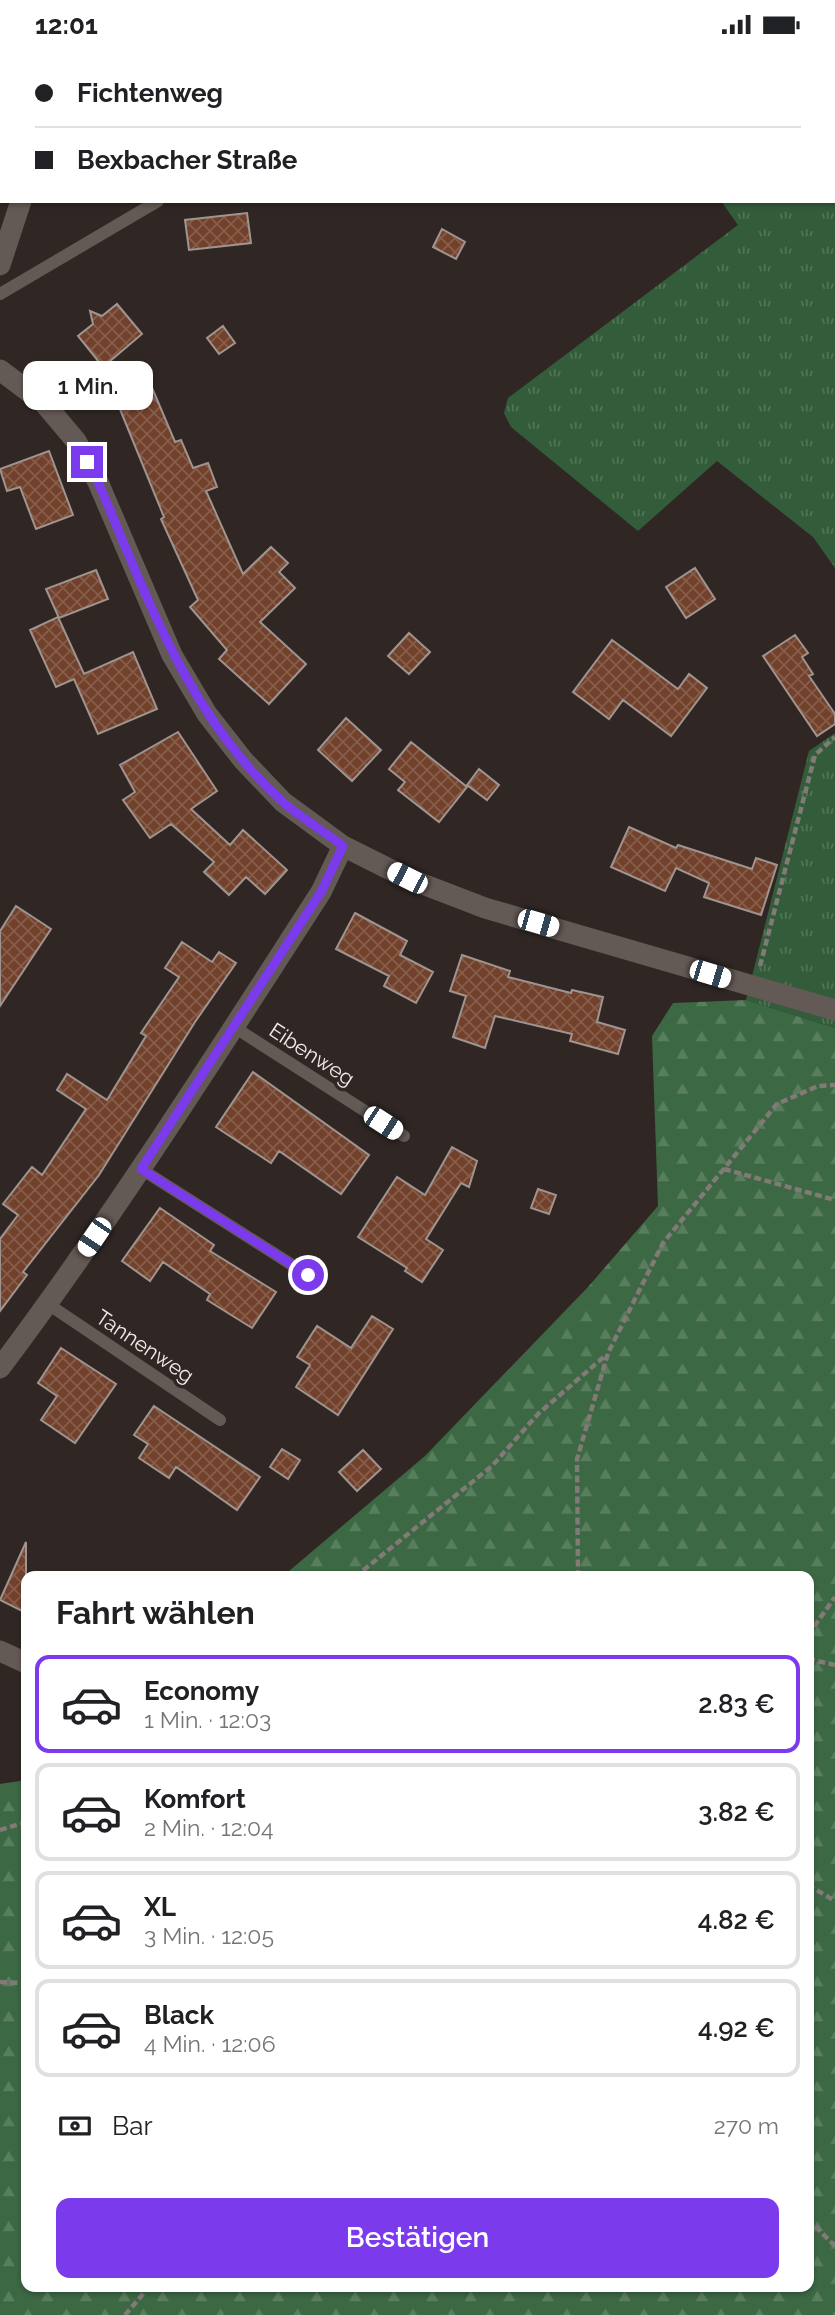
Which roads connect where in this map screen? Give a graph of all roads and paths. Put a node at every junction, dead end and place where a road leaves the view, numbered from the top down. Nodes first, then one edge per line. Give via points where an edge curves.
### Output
1 (20, 203) edge
2 (155, 203) edge
3 (0, 265) edge
4 (0, 294) edge
5 (0, 370) edge
6 (835, 737) edge
7 (343, 846) junction
8 (754, 988) junction
9 (835, 1010) edge
10 (234, 1027) junction
11 (835, 1085) edge
12 (404, 1136) dead end
13 (141, 1169) junction
14 (724, 1169) junction
15 (835, 1200) edge
16 (308, 1275) dead end
17 (48, 1304) junction
18 (608, 1353) junction
19 (0, 1369) edge
20 (220, 1420) dead end
21 (362, 1571) edge
22 (578, 1571) edge
23 (835, 1597) edge
24 (814, 1627) edge
25 (0, 1651) edge
26 (814, 1660) edge
27 (21, 1661) edge
28 (835, 1665) edge
29 (21, 1824) edge
30 (0, 1830) edge
31 (814, 1889) edge
32 (835, 1901) edge
33 (0, 1982) edge
34 (21, 1983) edge
35 (814, 2226) edge
36 (835, 2246) edge
37 (145, 2292) edge
38 (125, 2315) edge

1 - 3 street
2 - 4 lane
5 - 7 street via 44,403 76,441 172,655 207,714 283,802
6 - 8 path via 815,755
7 - 8 street via 407,878 485,908
7 - 10 street via 321,892
8 - 9 street
10 - 12 lane, Eibenweg
10 - 13 street
11 - 14 path via 818,1086 777,1104
13 - 16 lane
13 - 17 street
14 - 15 path
14 - 18 path via 663,1243
17 - 19 street
17 - 20 lane, Tannenweg
18 - 21 path via 538,1414 492,1466
18 - 22 path via 577,1459
23 - 24 path
25 - 27 street
26 - 28 path
29 - 30 path
31 - 32 path
33 - 34 path
35 - 36 path
37 - 38 path

